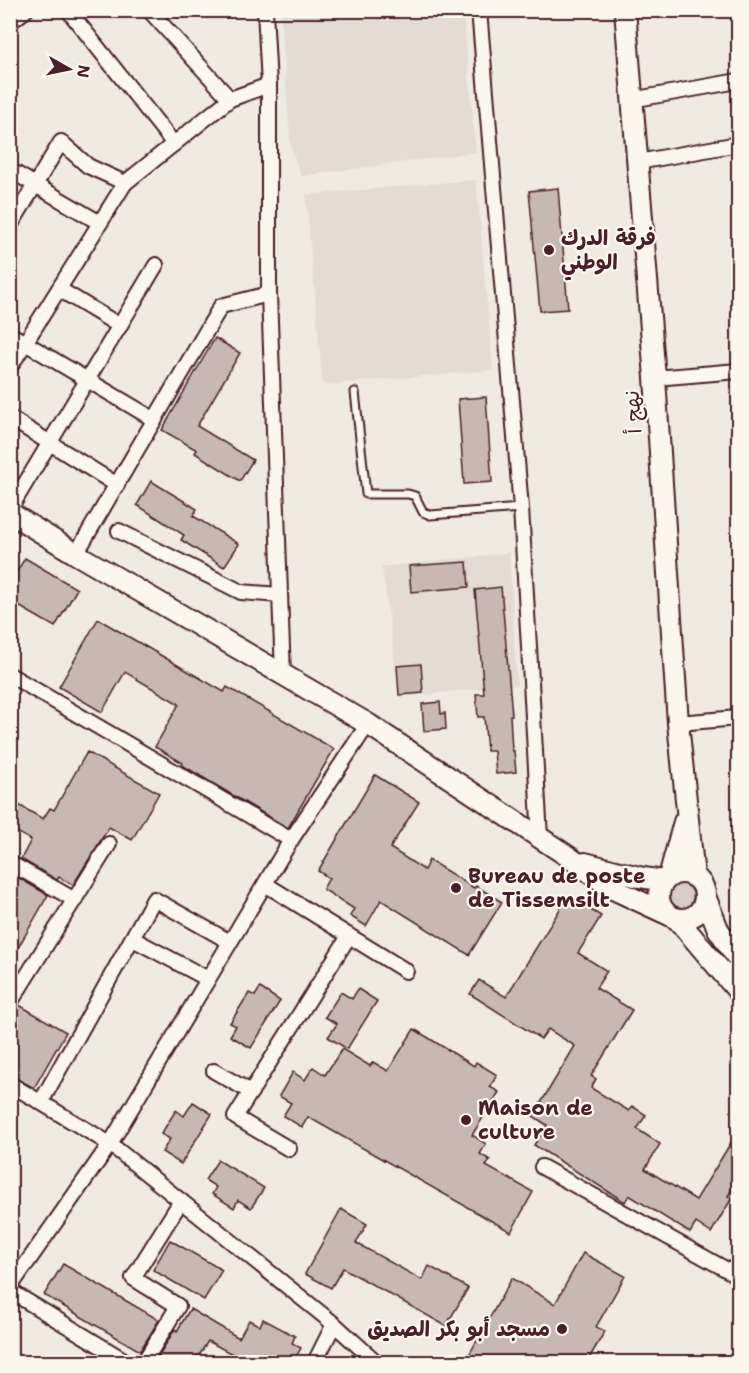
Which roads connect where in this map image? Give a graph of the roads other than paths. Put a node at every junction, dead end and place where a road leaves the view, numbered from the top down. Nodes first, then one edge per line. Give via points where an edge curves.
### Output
1 (26, 10) edge
2 (68, 10) edge
3 (148, 10) edge
4 (265, 10) edge
5 (478, 10) edge
6 (625, 10) edge
7 (10, 22) edge
8 (738, 81) edge
9 (269, 85) junction
10 (230, 99) junction
11 (632, 99) junction
12 (174, 144) junction
13 (738, 144) edge
14 (638, 162) junction
15 (10, 171) edge
16 (125, 183) junction
17 (36, 185) junction
18 (100, 223) junction
19 (10, 226) edge
20 (156, 265) dead end
21 (59, 289) junction
22 (269, 294) junction
23 (120, 326) junction
24 (10, 334) edge
25 (26, 343) junction
26 (10, 367) edge
27 (738, 371) edge
28 (655, 378) junction
29 (87, 380) junction
30 (355, 392) dead end
31 (10, 418) edge
32 (154, 420) junction
33 (50, 443) junction
34 (117, 485) junction
35 (521, 508) junction
36 (10, 511) edge
37 (119, 531) dead end
38 (76, 554) junction
39 (280, 595) junction
40 (10, 675) edge
41 (283, 675) junction
42 (738, 718) edge
43 (678, 723) junction
44 (368, 724) junction
45 (687, 811) junction
46 (540, 838) junction
47 (291, 840) junction
48 (679, 841) junction
49 (109, 844) dead end
50 (569, 857) junction
51 (10, 863) edge
52 (639, 877) junction
53 (694, 877) junction
54 (667, 879) junction
55 (265, 884) junction
56 (705, 896) junction
57 (75, 900) junction
58 (671, 916) junction
59 (349, 936) junction
60 (133, 939) junction
61 (230, 942) junction
62 (738, 959) edge
63 (406, 971) dead end
64 (208, 979) junction
65 (738, 991) edge
66 (10, 1003) edge
67 (214, 1071) dead end
68 (10, 1084) edge
69 (251, 1092) junction
70 (41, 1102) junction
71 (110, 1144) junction
72 (289, 1149) dead end
73 (542, 1167) dead end
74 (181, 1201) junction
75 (738, 1276) edge
76 (10, 1289) edge
77 (334, 1324) junction
78 (124, 1362) edge
79 (144, 1362) edge
80 (315, 1362) edge
81 (376, 1362) edge

1 - 7 street
2 - 12 street
3 - 10 street
4 - 9 street
5 - 35 street
6 - 11 main road, نهج أ
8 - 11 street
9 - 10 street
9 - 22 street
10 - 12 street
11 - 14 main road, نهج أ
12 - 16 street
13 - 14 street
14 - 28 main road, نهج أ
15 - 17 street
16 - 17 street via 88,166 61,142
16 - 18 street
17 - 18 street
17 - 19 street
18 - 21 street
20 - 23 street
21 - 23 street
21 - 25 street
22 - 32 street via 221,306
22 - 39 street
23 - 29 street
24 - 25 street
25 - 26 street
25 - 29 street
27 - 28 street
28 - 43 main road, نهج أ
29 - 32 street
29 - 33 street
30 - 35 lane via 366,494 415,496 423,513 430,514
31 - 33 street
32 - 34 street
33 - 34 street
33 - 36 street
34 - 38 street
35 - 46 street
36 - 38 main road
37 - 39 street via 241,592
38 - 41 main road
39 - 41 street
40 - 47 street
41 - 44 main road
42 - 43 street
43 - 45 main road, نهج أ
44 - 46 main road
44 - 47 street
45 - 48 main road, نهج أ
45 - 53 main road, نهج أ
46 - 50 main road
47 - 55 street
48 - 52 main road via 662,863
48 - 54 main road, نهج أ
49 - 57 street
50 - 52 main road
50 - 58 main road via 611,888
51 - 57 street
52 - 54 main road
53 - 54 main road via 682,873
53 - 56 main road
54 - 58 main road via 659,899
55 - 59 street
55 - 61 street
56 - 58 main road via 696,914 684,920
56 - 62 main road via 718,929
57 - 66 street
58 - 65 main road
59 - 63 street
59 - 69 street
60 - 61 street via 154,900
60 - 64 street
60 - 70 street
61 - 64 street
64 - 71 street
67 - 69 street
68 - 70 street
69 - 72 street via 236,1117
70 - 71 street
71 - 74 street
71 - 76 street
73 - 75 street
74 - 77 street
74 - 79 street via 133,1278 178,1306
76 - 78 street
77 - 80 street
77 - 81 street

